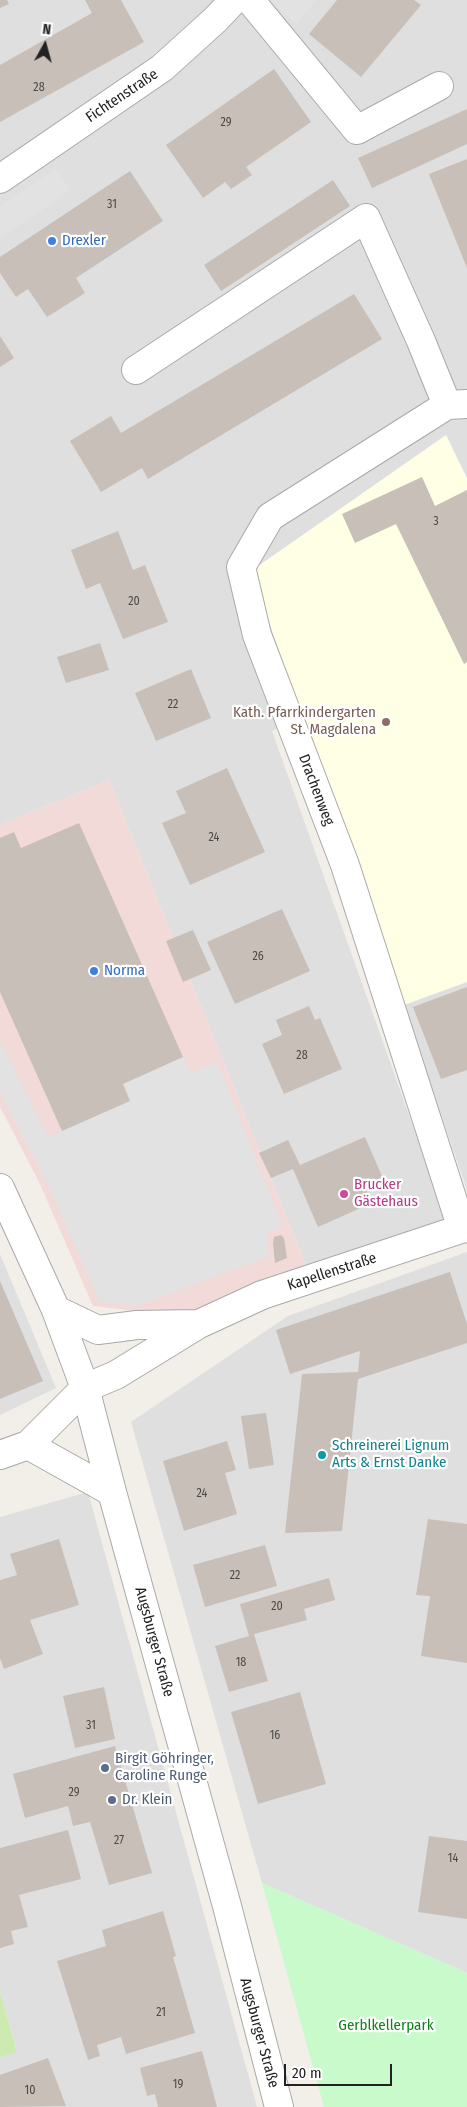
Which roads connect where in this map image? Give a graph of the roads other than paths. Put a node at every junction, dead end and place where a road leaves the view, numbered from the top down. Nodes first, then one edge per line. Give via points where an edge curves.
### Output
1 (234, 0) edge
2 (250, 0) edge
3 (208, 10) edge
4 (439, 86) dead end
5 (0, 179) edge
6 (136, 370) dead end
7 (457, 404) edge
8 (0, 1188) edge
9 (464, 1228) edge
10 (56, 1310) junction
11 (199, 1324) junction
12 (85, 1388) junction
13 (28, 1445) junction
14 (0, 1455) edge
15 (112, 1492) junction
16 (279, 2107) edge

1 - 3 street, Fichtenstraße
2 - 4 street via 357,130
3 - 5 street, Fichtenstraße via 162,68
6 - 7 street via 366,218 421,340
7 - 9 street, Drachenweg via 270,517 241,567 256,635 345,866
8 - 10 street, Augsburger Straße
9 - 11 street, Kapellenstraße via 262,1295
10 - 11 street, Kapellenstraße via 98,1330
10 - 12 street, Augsburger Straße
11 - 12 street, Kapellenstraße via 116,1375
12 - 13 street
12 - 15 street, Augsburger Straße
13 - 14 street
13 - 15 street
15 - 16 street, Augsburger Straße

